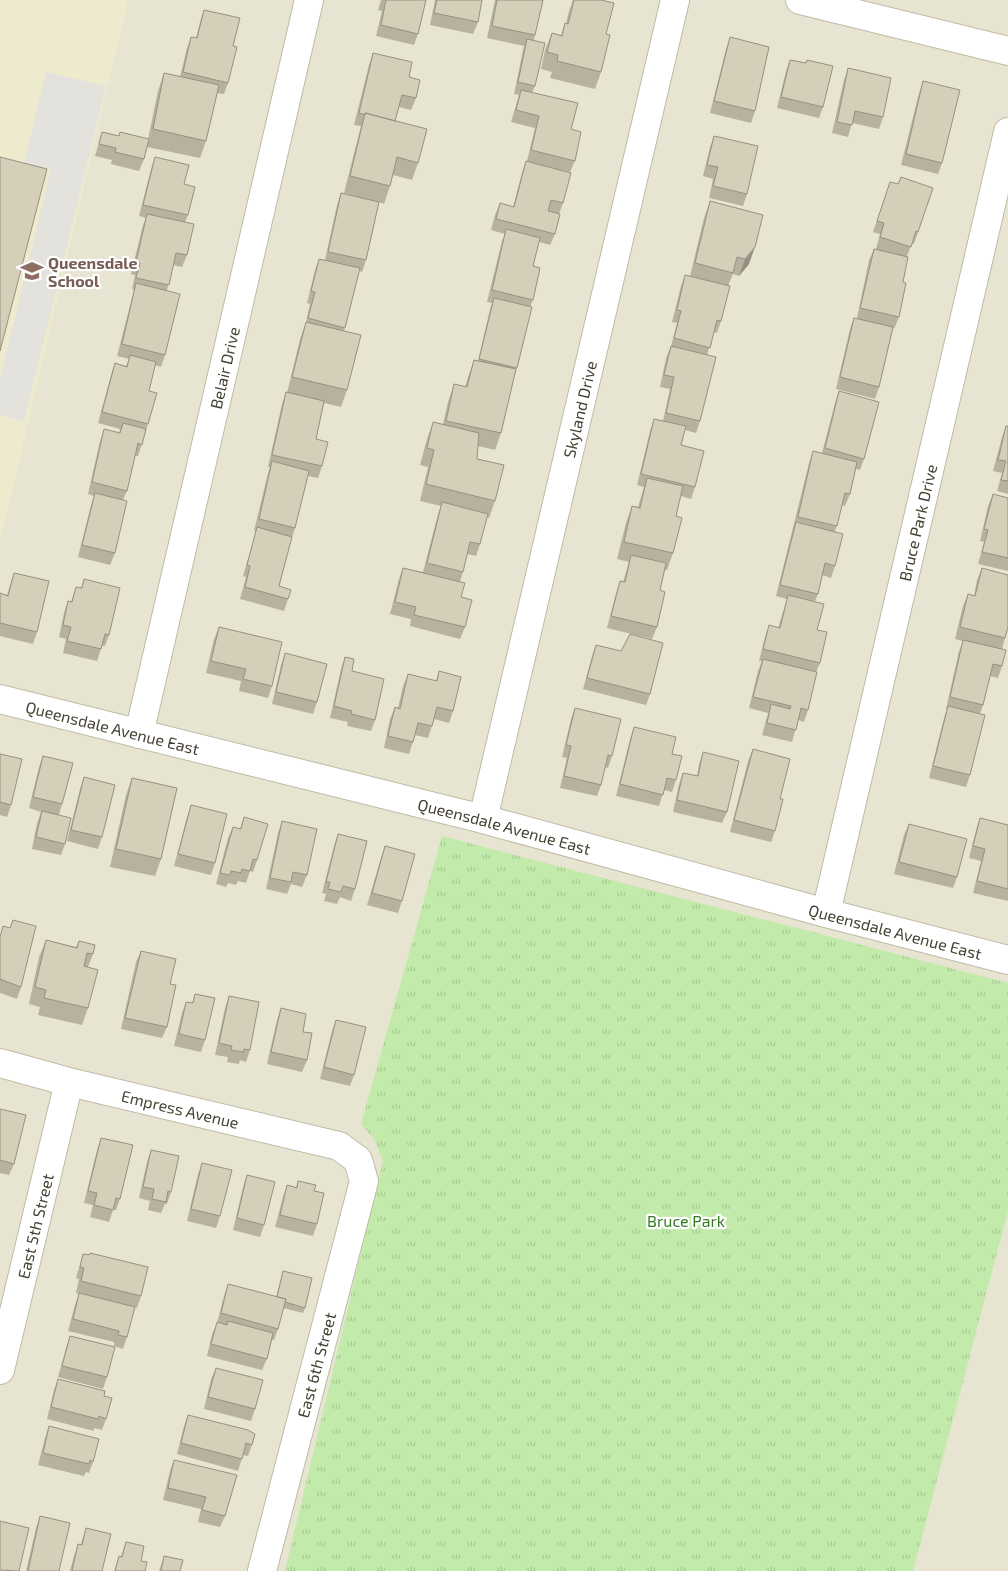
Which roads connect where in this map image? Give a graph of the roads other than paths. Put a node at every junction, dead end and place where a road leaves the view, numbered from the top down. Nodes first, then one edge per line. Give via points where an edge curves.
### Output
1 (309, 0) edge
2 (675, 0) edge
3 (812, 1) edge
4 (1008, 52) edge
5 (1008, 132) edge
6 (0, 699) edge
7 (139, 734) junction
8 (483, 819) junction
9 (826, 913) junction
10 (1008, 960) edge
11 (0, 1063) edge
12 (69, 1082) junction
13 (358, 1160) joint
14 (0, 1370) edge
15 (262, 1571) edge

1 - 7 street, Belair Drive
2 - 8 street, Skyland Drive
3 - 4 street
5 - 9 street, Bruce Park Drive
6 - 7 street, Queensdale Avenue East
7 - 8 street, Queensdale Avenue East
8 - 9 street, Queensdale Avenue East
9 - 10 street, Queensdale Avenue East
11 - 12 street, Empress Avenue
12 - 13 street, Empress Avenue via 339,1146
12 - 14 street, East 5th Street
13 - 15 street, East 6th Street via 364,1181

